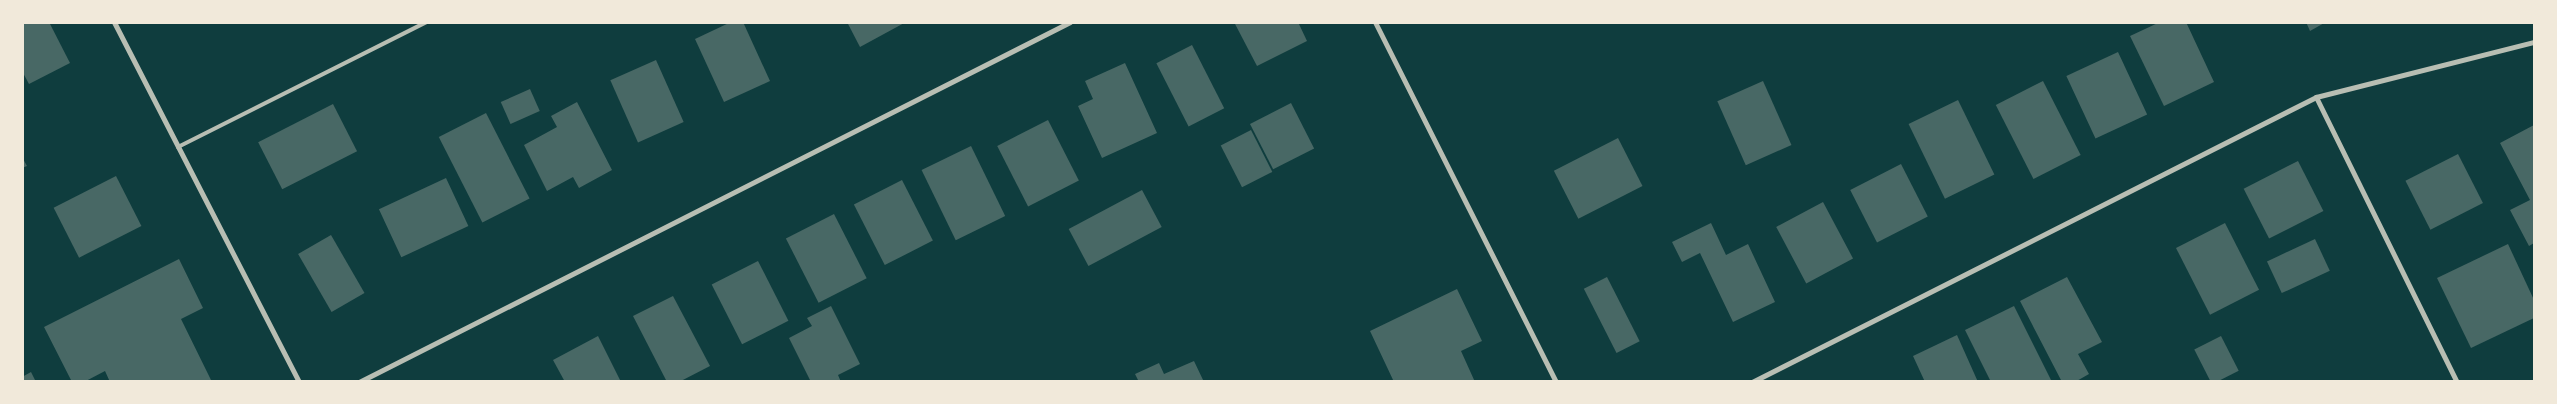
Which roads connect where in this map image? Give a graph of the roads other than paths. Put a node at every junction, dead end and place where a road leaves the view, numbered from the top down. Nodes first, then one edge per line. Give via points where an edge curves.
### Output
1 (114, 22) edge
2 (427, 22) edge
3 (1070, 22) edge
4 (1375, 22) edge
5 (2534, 42) edge
6 (2316, 97) junction
7 (178, 147) junction
8 (299, 382) edge
9 (359, 382) edge
10 (1556, 382) edge
11 (1752, 382) edge
12 (2457, 382) edge

1 - 7 street
2 - 7 lane
3 - 9 street
4 - 10 street
5 - 6 street
6 - 11 street
6 - 12 street
7 - 8 street

